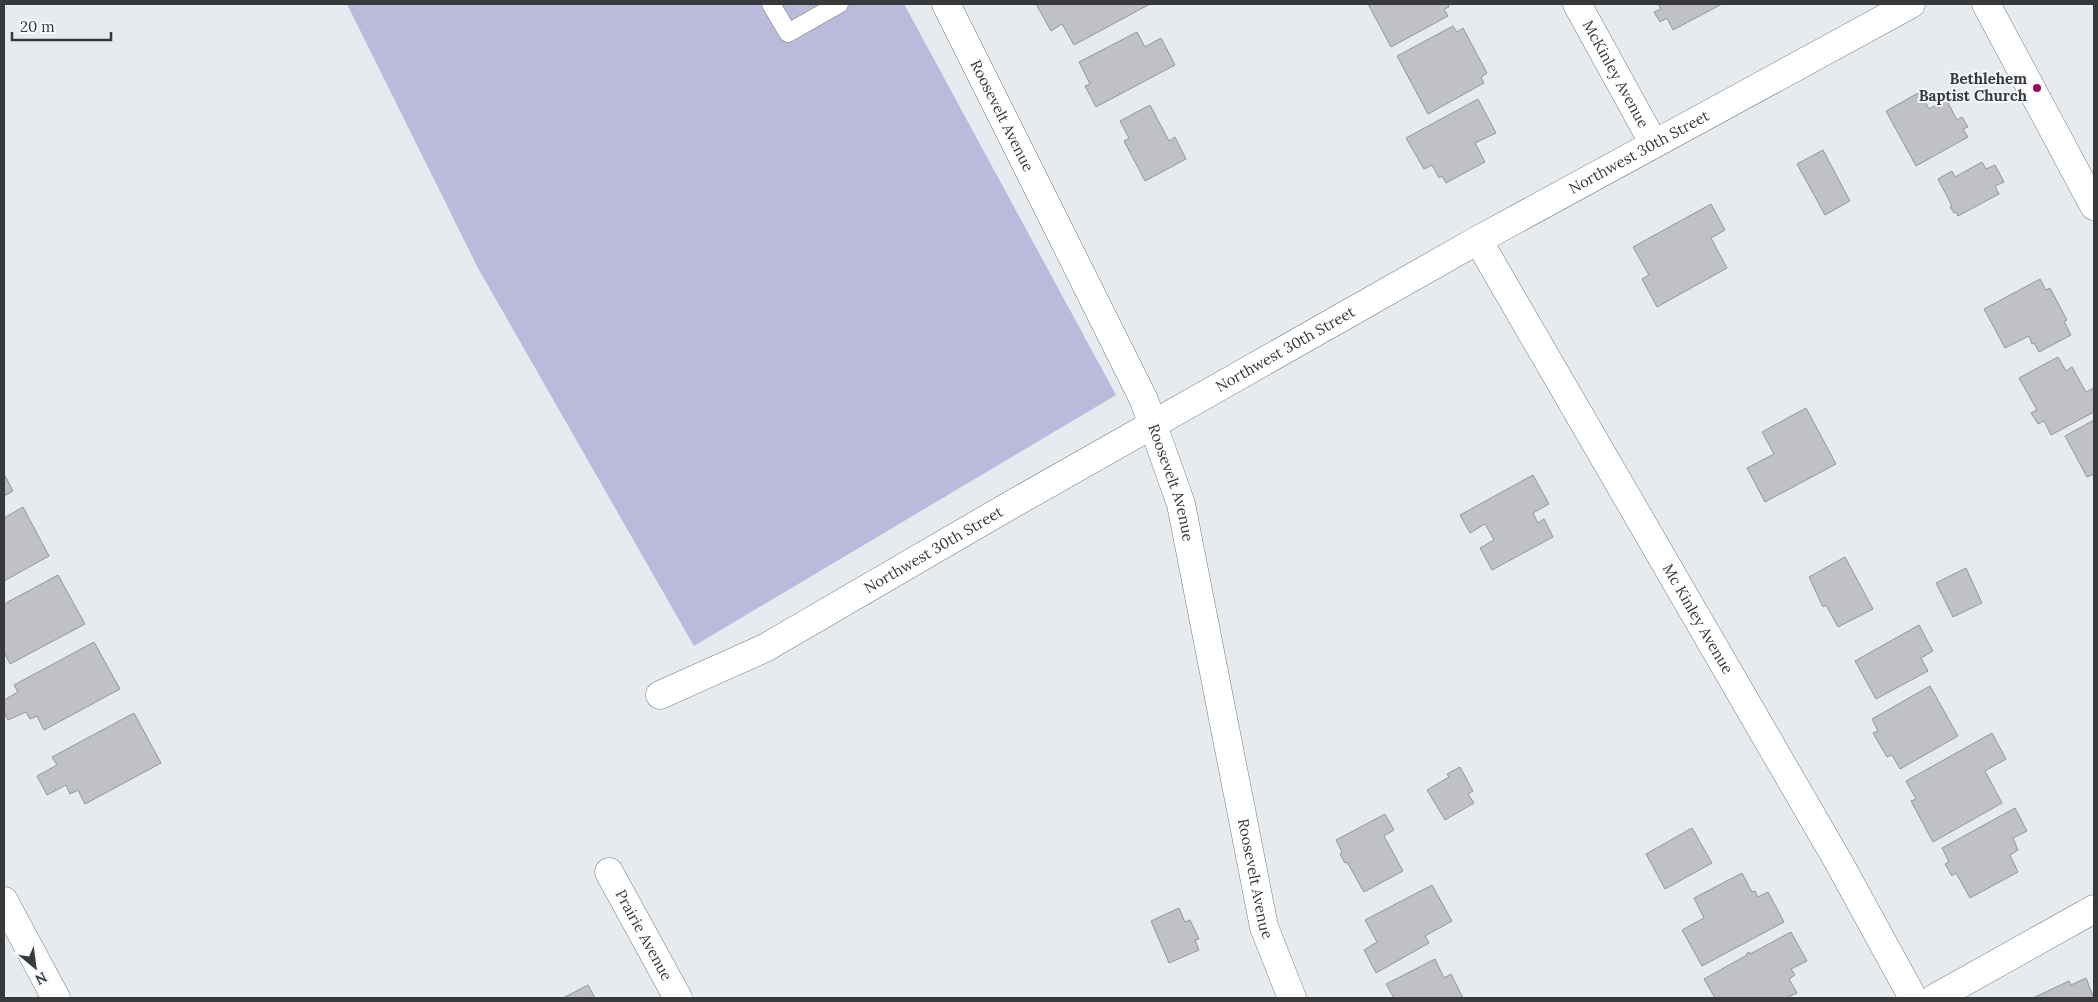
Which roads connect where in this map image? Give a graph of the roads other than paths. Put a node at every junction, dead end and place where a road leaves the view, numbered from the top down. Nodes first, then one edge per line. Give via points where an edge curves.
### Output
1 (771, 4) edge
2 (839, 4) edge
3 (946, 4) edge
4 (1578, 4) edge
5 (1911, 4) edge
6 (1986, 4) edge
7 (1654, 144) junction
8 (2094, 206) edge
9 (1478, 240) junction
10 (1152, 425) junction
11 (660, 695) dead end
12 (609, 872) dead end
13 (4, 901) edge
14 (2094, 909) edge
15 (56, 998) edge
16 (678, 998) edge
17 (1292, 998) edge
18 (1913, 998) edge
19 (1935, 998) edge

1 - 2 lane via 788,33
3 - 10 street, Roosevelt Avenue via 1144,400
4 - 7 street, McKinley Avenue
5 - 7 street, Northwest 30th Street
6 - 8 street
7 - 9 street, Northwest 30th Street
9 - 10 street, Northwest 30th Street
9 - 18 street, Mc Kinley Avenue via 1838,861
10 - 11 street, Northwest 30th Street via 765,648
10 - 17 street, Roosevelt Avenue via 1181,504 1264,927
12 - 16 street, Prairie Avenue
13 - 15 street
14 - 19 street

